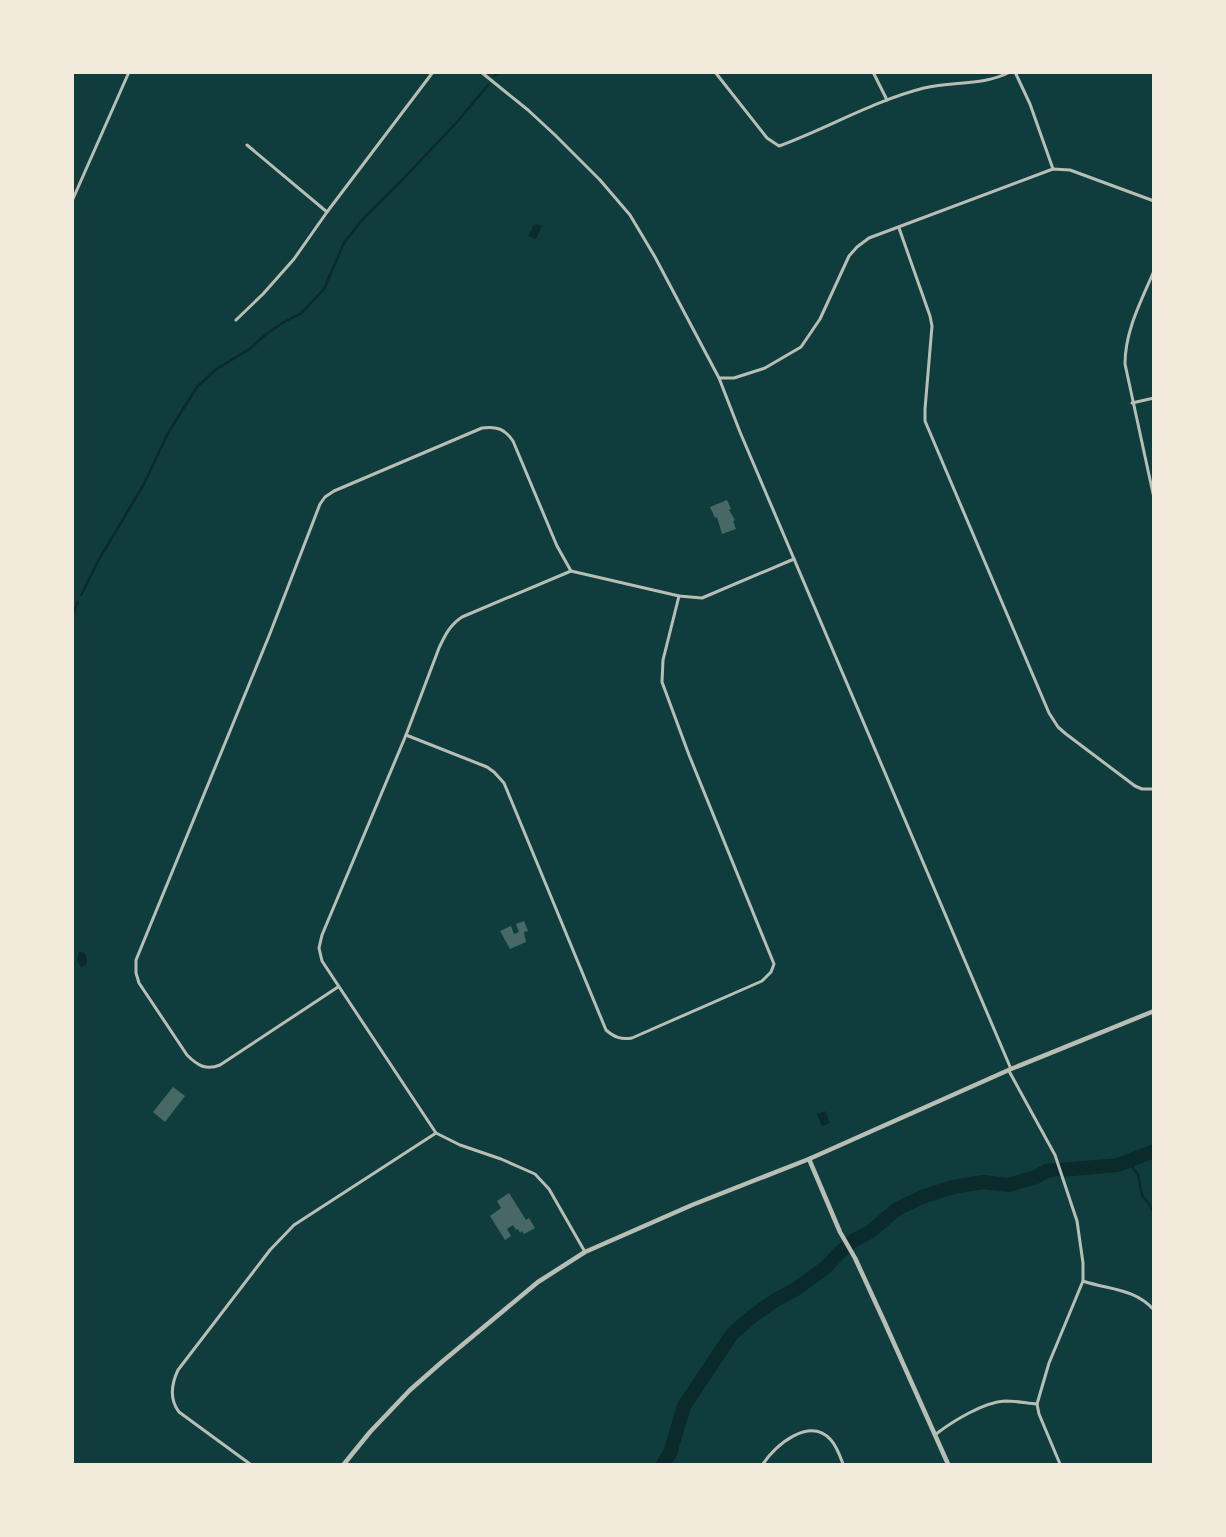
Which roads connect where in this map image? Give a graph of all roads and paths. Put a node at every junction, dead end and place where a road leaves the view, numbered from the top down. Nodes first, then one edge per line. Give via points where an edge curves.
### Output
1 (129, 72) edge
2 (433, 72) edge
3 (481, 72) edge
4 (715, 72) edge
5 (873, 72) edge
6 (1010, 72) edge
7 (1016, 72) edge
8 (887, 100) junction
9 (247, 145) dead end
10 (1053, 169) junction
11 (72, 201) edge
12 (1154, 201) edge
13 (327, 212) junction
14 (899, 228) junction
15 (1154, 271) edge
16 (236, 320) dead end
17 (719, 378) junction
18 (1154, 398) edge
19 (1132, 403) junction
20 (1154, 498) edge
21 (794, 560) junction
22 (571, 571) junction
23 (679, 596) junction
24 (406, 735) junction
25 (1154, 790) edge
26 (338, 987) junction
27 (1154, 1011) edge
28 (1010, 1070) junction
29 (436, 1133) junction
30 (809, 1158) junction
31 (585, 1252) junction
32 (1083, 1281) junction
33 (1154, 1310) edge
34 (1037, 1404) junction
35 (936, 1434) junction
36 (250, 1464) edge
37 (344, 1464) edge
38 (763, 1464) edge
39 (843, 1464) edge
40 (948, 1464) edge
41 (1060, 1464) edge

1 - 11 street
2 - 13 street
3 - 17 street via 528,110 626,210 655,257
4 - 8 street via 767,138 779,146
5 - 8 street
6 - 8 street via 985,81 924,88
7 - 10 street
9 - 13 street
10 - 12 street via 1070,170
10 - 14 street
13 - 16 street via 288,266
14 - 17 street via 869,238 849,256 820,319 801,347 765,368 734,378
14 - 25 street via 932,326 925,420 1045,705 1051,718 1066,734 1135,786
15 - 19 street via 1125,350
17 - 21 street
18 - 19 street
19 - 20 street
21 - 23 street via 702,598
21 - 28 street
22 - 23 street
22 - 24 street via 462,616 454,623 439,648
22 - 26 street via 557,546 515,446 508,434 492,427 482,428 345,486 326,497 317,509 135,967 139,983 182,1048 195,1063 205,1067 220,1065
23 - 24 street via 663,660 662,682 774,964 762,981 632,1038 614,1036 606,1030 504,783 487,767
24 - 26 street via 319,948 322,961
26 - 29 street
27 - 28 street
28 - 30 street
28 - 32 street via 1059,1166 1077,1221 1084,1264
29 - 31 street via 536,1174 550,1189
29 - 36 street via 294,1225 270,1250 178,1370 172,1385 172,1399 179,1412
30 - 31 street
30 - 35 street via 840,1232
31 - 37 street via 538,1282 443,1361 392,1409
32 - 33 street via 1127,1292 1145,1300
32 - 34 street via 1049,1363
34 - 35 street via 992,1403
34 - 41 street
35 - 40 street
38 - 39 street via 781,1443 813,1431 821,1432 830,1440

